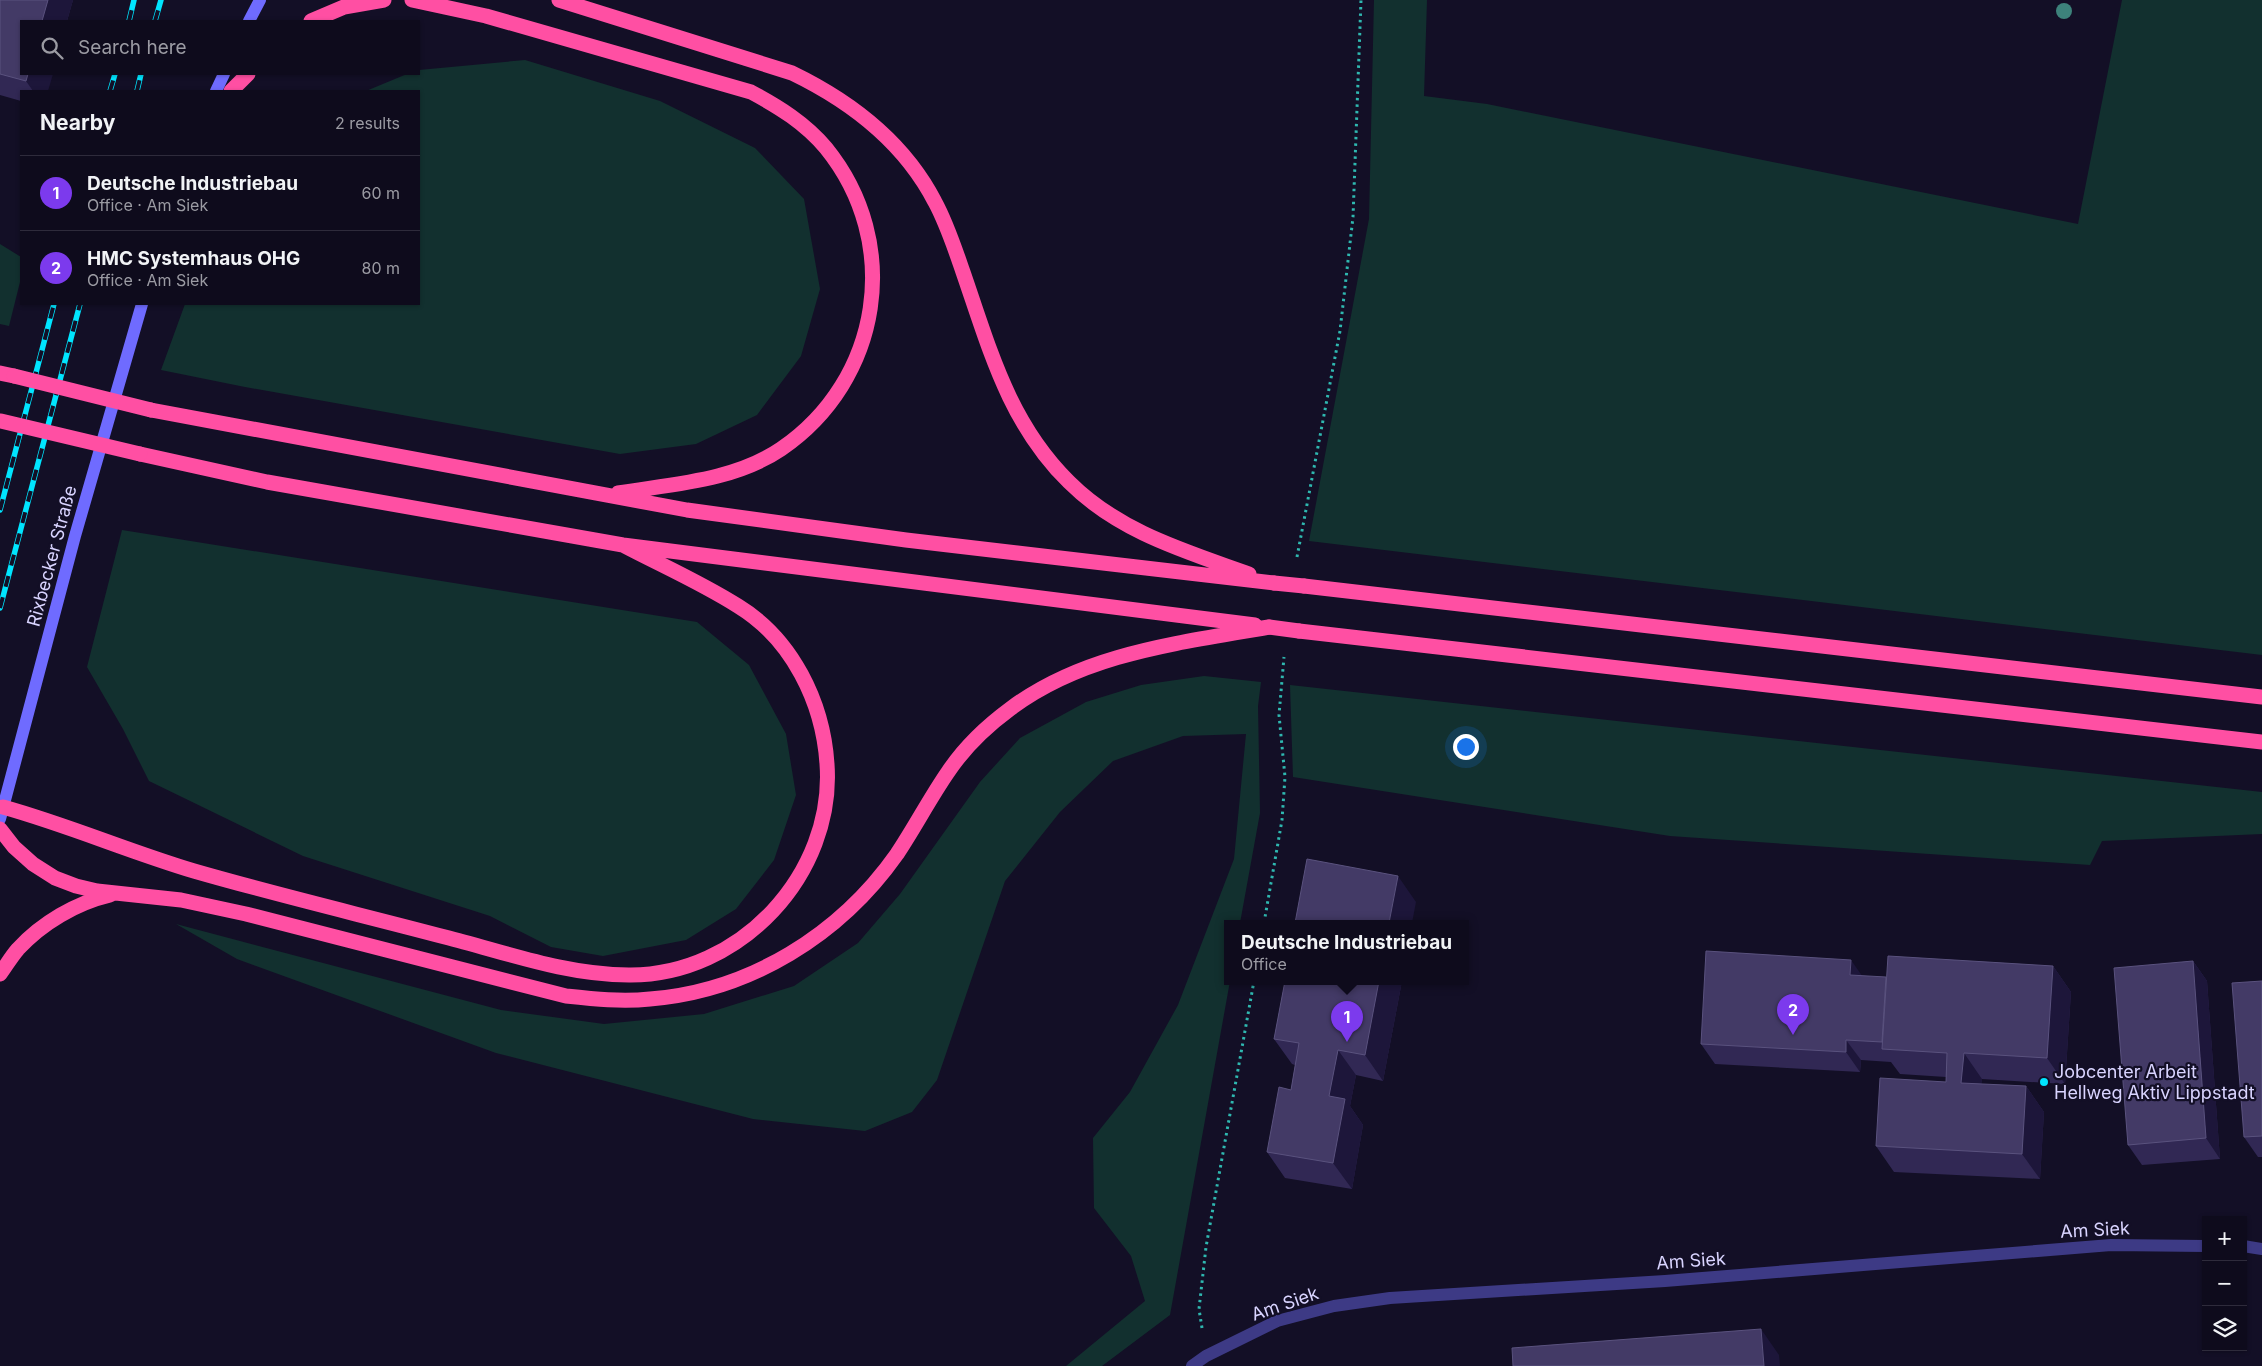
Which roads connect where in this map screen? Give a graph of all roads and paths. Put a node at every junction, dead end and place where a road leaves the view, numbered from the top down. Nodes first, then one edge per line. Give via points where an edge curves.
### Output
1 (260, 0) edge
2 (384, 0) edge
3 (412, 0) edge
4 (559, 0) edge
5 (1361, 0) edge
6 (250, 20) edge
7 (313, 20) edge
8 (224, 75) edge
9 (247, 75) edge
10 (216, 90) edge
11 (232, 90) edge
12 (142, 305) edge
13 (7, 374) edge
14 (1, 421) edge
15 (606, 495) junction
16 (624, 545) junction
17 (1296, 561) dead end
18 (1274, 583) junction
19 (1269, 627) junction
20 (1284, 654) dead end
21 (2262, 697) edge
22 (2262, 742) edge
23 (2, 813) edge
24 (0, 829) edge
25 (119, 893) junction
26 (1265, 920) edge
27 (0, 974) edge
28 (1253, 985) edge
29 (2202, 1246) edge
30 (2247, 1247) edge
31 (2262, 1249) edge
32 (1206, 1356) junction
33 (1192, 1366) edge

1 - 6 main road
2 - 7 highway via 344,7
3 - 15 highway via 486,16 751,92 797,120 825,147 844,172 857,200 868,229 873,291 859,353 827,408 798,436 751,465 721,475
4 - 18 highway via 792,73 828,91 874,124 918,173 935,202 949,232 1010,402 1047,458 1094,504 1149,538
5 - 17 path via 1353,217 1340,331
8 - 10 main road
9 - 11 highway
12 - 23 main road, Rixbecker Straße via 75,536
13 - 15 highway, bridge via 151,410
14 - 16 highway, bridge via 267,482
15 - 18 highway via 687,510 906,540
16 - 19 highway
16 - 23 highway via 740,606 765,627 787,652 804,679 818,709 826,740 825,806 818,837 805,867 769,917 719,953 661,973 630,976 533,962 194,871 52,821
18 - 21 highway, bridge
19 - 22 highway, bridge
19 - 25 highway via 1104,661 1046,686 1010,709 977,737 949,769 897,854 842,916 773,964 734,981 693,993 651,999 608,1000 566,996 246,914 181,900
20 - 26 path via 1279,714 1285,777 1282,820
24 - 25 highway via 33,864 55,878 76,886
25 - 27 highway via 83,904 59,916 18,949
28 - 32 path via 1206,1246 1199,1309
29 - 32 street, Am Siek via 2110,1245 1665,1281 1390,1298 1334,1306 1277,1321
30 - 31 street
32 - 33 street, Am Siek

